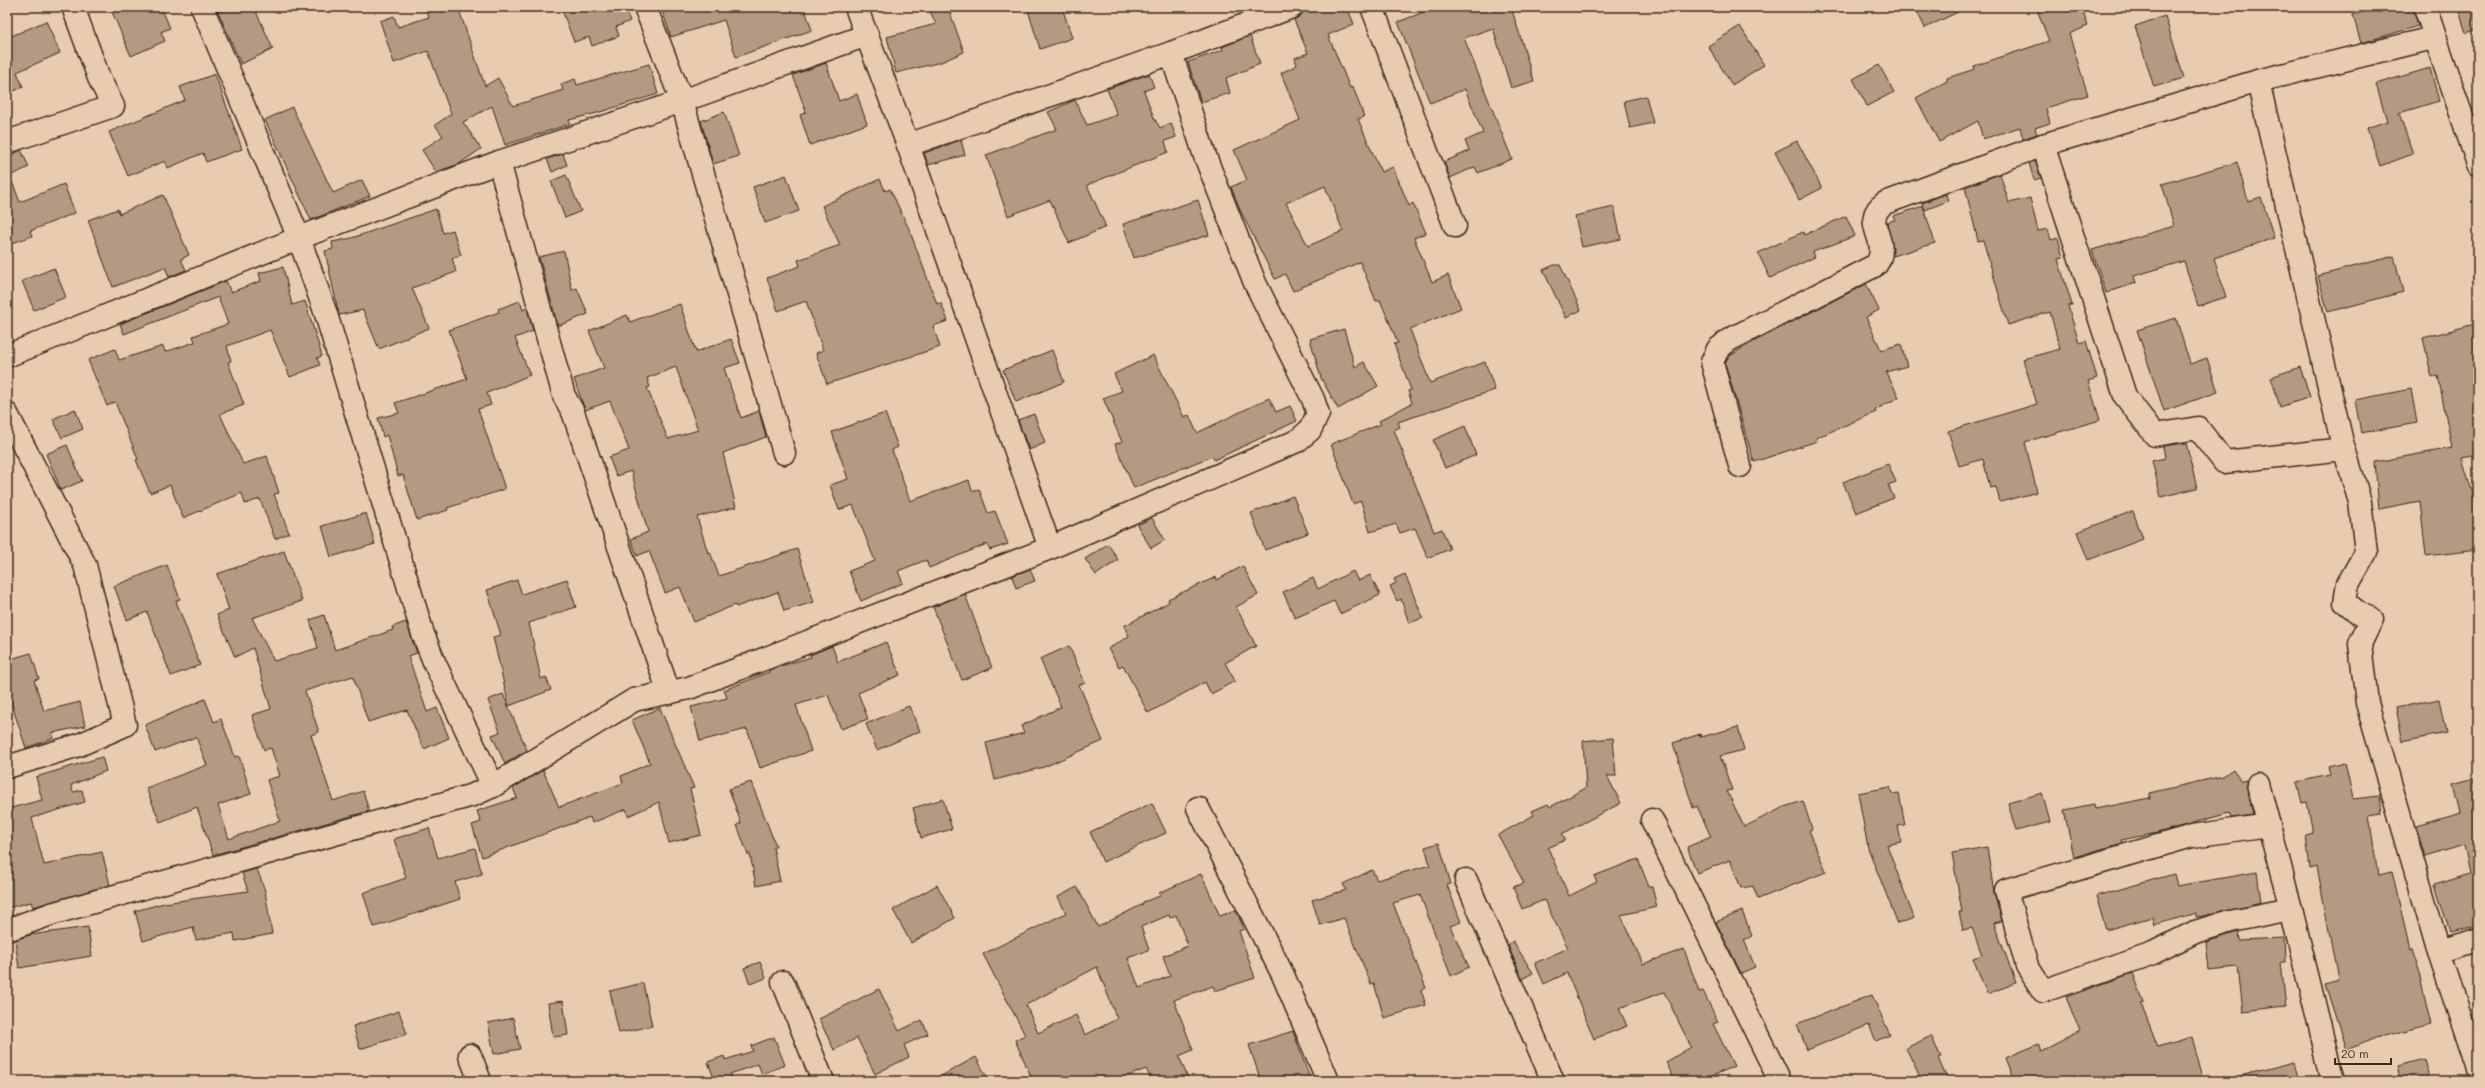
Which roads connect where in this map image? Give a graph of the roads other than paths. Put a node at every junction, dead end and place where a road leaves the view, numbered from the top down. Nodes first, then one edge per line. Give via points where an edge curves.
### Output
1 (73, 7) edge
2 (202, 7) edge
3 (645, 7) edge
4 (856, 7) edge
5 (1292, 7) edge
6 (1372, 7) edge
7 (2425, 7) edge
8 (867, 35) junction
9 (2433, 38) junction
10 (1171, 53) junction
11 (2258, 81) junction
12 (682, 101) junction
13 (7, 142) edge
14 (2043, 145) junction
15 (908, 146) junction
16 (500, 162) junction
17 (2478, 164) edge
18 (1455, 226) dead end
19 (299, 238) junction
20 (7, 356) edge
21 (7, 414) edge
22 (2344, 449) junction
23 (784, 453) dead end
24 (1740, 466) dead end
25 (1050, 548) junction
26 (669, 693) junction
27 (7, 767) edge
28 (2258, 784) dead end
29 (493, 786) junction
30 (1198, 808) dead end
31 (1652, 820) dead end
32 (2269, 825) junction
33 (1466, 880) dead end
34 (2291, 909) junction
35 (7, 930) edge
36 (2478, 940) edge
37 (2439, 952) junction
38 (783, 982) dead end
39 (470, 1055) dead end
40 (2478, 1070) edge
41 (480, 1081) edge
42 (823, 1081) edge
43 (1328, 1081) edge
44 (1553, 1081) edge
45 (1780, 1081) edge
46 (2333, 1081) edge

1 - 13 street via 99,78 113,106
2 - 19 street
3 - 12 street
4 - 8 street
5 - 10 street
6 - 18 street
7 - 9 street
8 - 12 street
8 - 15 street
9 - 11 street
9 - 17 street
10 - 15 street
10 - 25 street via 1205,156 1256,283 1318,414 1310,430 1297,441
11 - 14 street
11 - 22 street
12 - 16 street
12 - 23 street
14 - 22 street via 2125,396 2155,435 2198,428 2224,462
14 - 24 street via 1885,202 1877,208 1873,220 1882,246 1882,257 1876,265 1729,340 1718,349 1712,362
15 - 25 street
16 - 19 street
16 - 26 street via 564,396 573,412
19 - 20 street
19 - 29 street via 328,322 423,634
21 - 27 street via 85,565 125,725 79,745
22 - 37 street via 2360,502 2366,552 2348,584 2344,602 2372,619 2360,644 2367,703
25 - 26 street via 689,688
26 - 29 street via 634,700
28 - 32 street
29 - 35 street via 473,795 59,912
30 - 43 street via 1283,975
31 - 45 street
32 - 34 street
32 - 34 street via 2192,836 2006,890 2027,966 2043,991 2153,953 2195,932 2231,921
33 - 44 street
34 - 46 street
36 - 37 street
37 - 40 street
38 - 42 street
39 - 41 street

